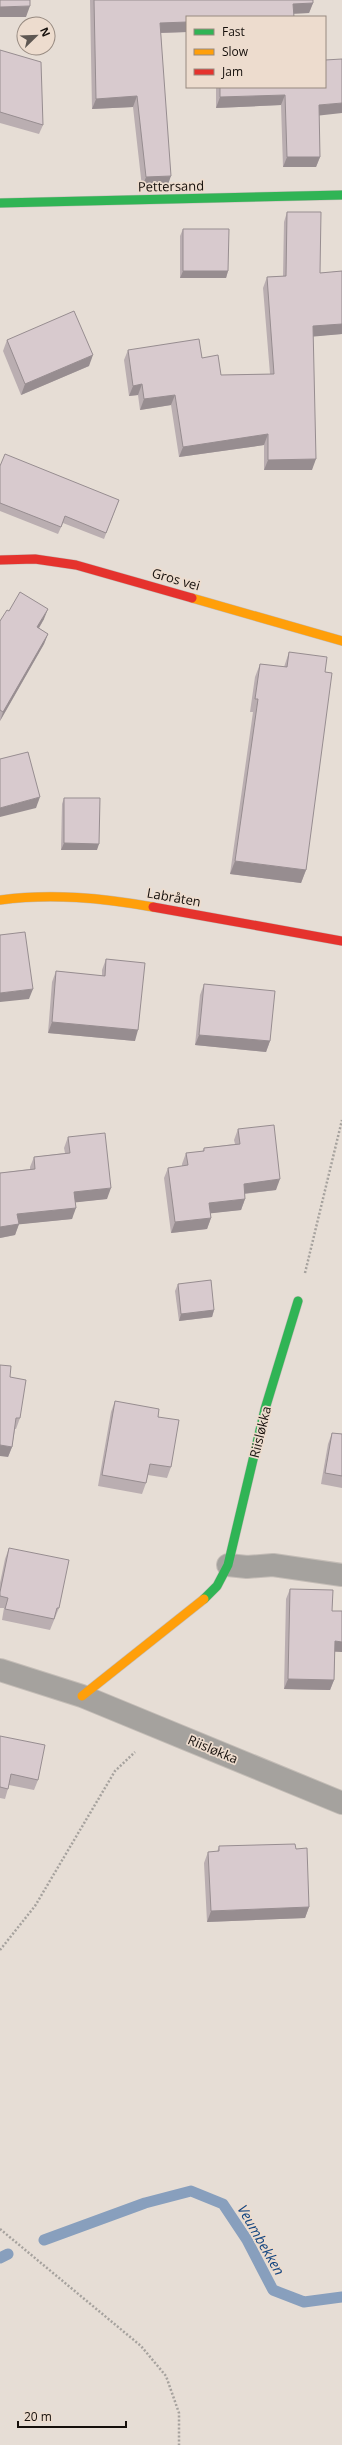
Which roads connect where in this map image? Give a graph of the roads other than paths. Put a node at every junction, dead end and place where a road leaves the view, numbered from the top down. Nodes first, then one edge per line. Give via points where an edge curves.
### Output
1 (342, 195) edge
2 (0, 203) edge
3 (0, 560) edge
4 (342, 641) edge
5 (0, 900) edge
6 (342, 941) edge
7 (298, 1301) road end
8 (228, 1565) junction
9 (342, 1575) edge
10 (0, 1670) edge
11 (82, 1696) junction
12 (342, 1803) edge

1 - 2 street, Pettersand
3 - 4 street, Gros vei via 35,560 76,565
5 - 6 street, Labråten via 22,896 68,895 124,901
7 - 8 street, Riisløkka via 264,1409
8 - 9 street via 273,1565
8 - 11 street, Riisløkka via 217,1586 199,1605
10 - 11 street, Riisløkka
11 - 12 street, Riisløkka

